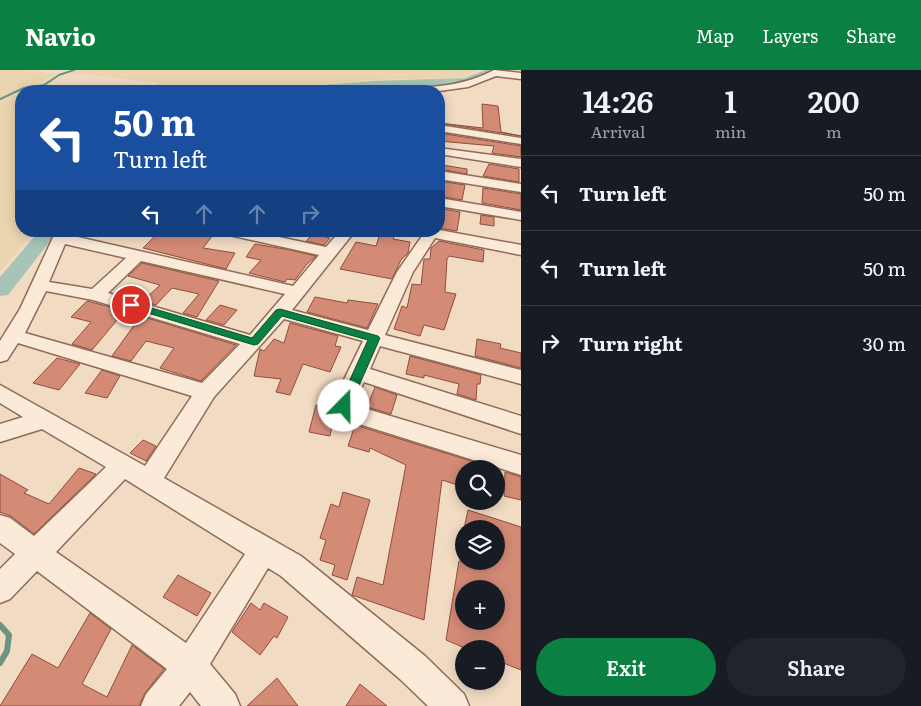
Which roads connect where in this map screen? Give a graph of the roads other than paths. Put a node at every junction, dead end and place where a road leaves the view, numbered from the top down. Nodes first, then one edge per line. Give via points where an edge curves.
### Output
1 (498, 72) edge
2 (521, 76) edge
3 (445, 87) edge
4 (445, 122) edge
5 (445, 129) edge
6 (521, 132) edge
7 (521, 141) edge
8 (445, 152) edge
9 (521, 163) edge
10 (445, 176) edge
11 (521, 188) edge
12 (445, 203) edge
13 (521, 216) edge
14 (445, 236) edge
15 (61, 237) edge
16 (69, 237) edge
17 (258, 237) edge
18 (343, 237) edge
19 (423, 237) edge
20 (521, 250) edge
21 (330, 252) junction
22 (138, 256) junction
23 (39, 285) junction
24 (297, 292) junction
25 (96, 295) junction
26 (280, 312) junction
27 (14, 336) junction
28 (374, 338) junction
29 (254, 342) junction
30 (0, 355) edge
31 (358, 373) junction
32 (521, 377) edge
33 (206, 392) junction
34 (0, 393) edge
35 (42, 420) junction
36 (521, 425) edge
37 (0, 433) edge
38 (521, 465) edge
39 (124, 466) junction
40 (149, 481) junction
41 (0, 526) edge
42 (264, 550) junction
43 (36, 555) junction
44 (0, 589) edge
45 (190, 666) junction
46 (158, 706) edge
47 (223, 706) edge
48 (452, 706) edge

1 - 2 street
1 - 3 street via 480,82
4 - 6 street
5 - 7 street
8 - 9 street
10 - 11 street
12 - 13 street
14 - 20 street
15 - 23 street
16 - 22 street
17 - 21 street
18 - 21 street
19 - 28 street
21 - 24 street
22 - 24 street
22 - 25 street
23 - 25 street
23 - 27 street
24 - 26 street
25 - 29 street
26 - 28 street
26 - 29 street
27 - 30 street
27 - 33 street
28 - 31 street
28 - 32 street
29 - 33 street
31 - 36 street
31 - 38 street via 344,402 352,414
33 - 40 street
34 - 35 street
35 - 37 street
35 - 39 street
39 - 40 street
39 - 43 street
40 - 42 street
41 - 43 street
42 - 45 street
42 - 48 street via 305,576 413,668
43 - 44 street
43 - 45 street
45 - 46 street
45 - 47 street

